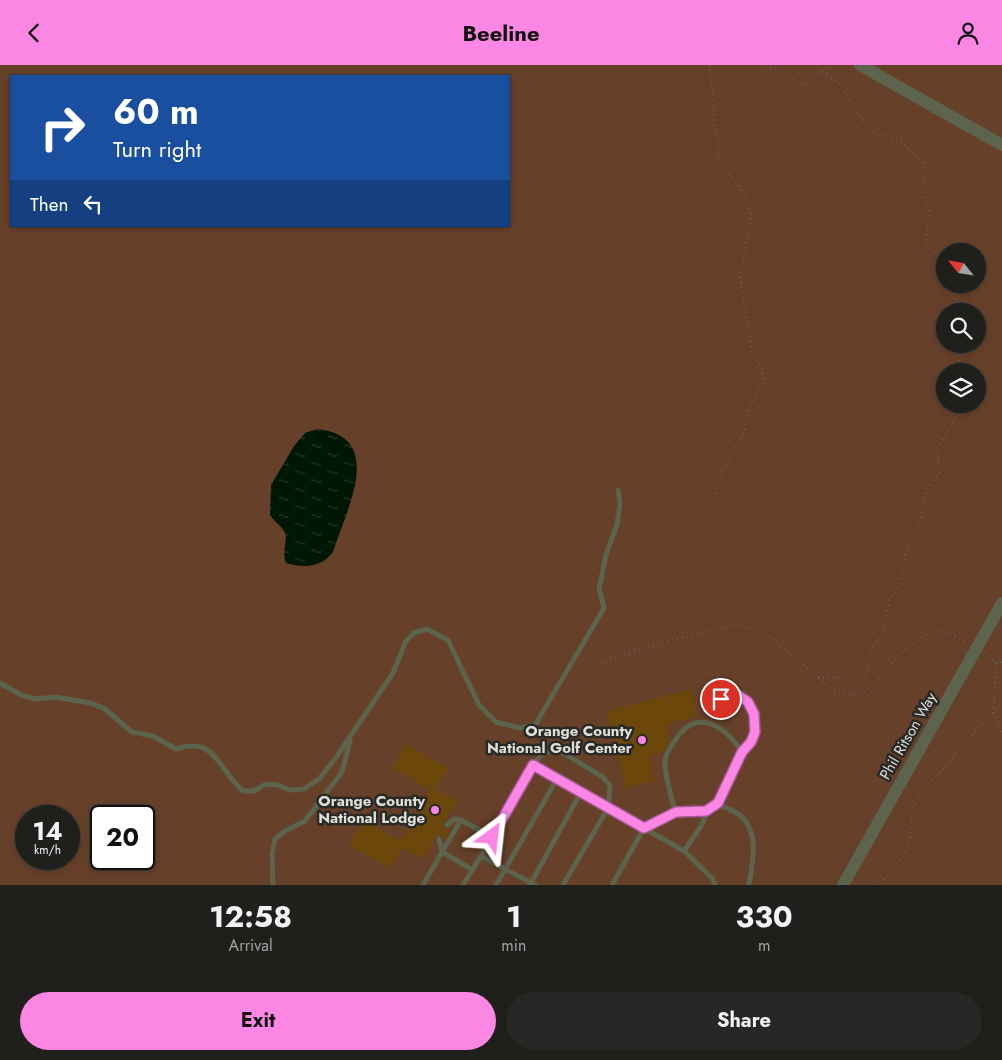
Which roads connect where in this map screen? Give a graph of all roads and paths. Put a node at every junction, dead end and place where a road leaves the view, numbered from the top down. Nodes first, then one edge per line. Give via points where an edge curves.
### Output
1 (710, 65) edge
2 (766, 65) edge
3 (828, 65) edge
4 (860, 65) edge
5 (823, 72) junction
6 (1002, 145) edge
7 (936, 256) edge
8 (961, 413) edge
9 (618, 490) dead end
10 (714, 503) dead end
11 (1002, 603) edge
12 (977, 648) junction
13 (1002, 662) edge
14 (996, 663) junction
15 (596, 664) dead end
16 (818, 677) junction
17 (0, 683) edge
18 (704, 703) dead end
19 (1002, 703) edge
20 (994, 712) junction
21 (1002, 735) edge
22 (351, 736) junction
23 (742, 752) junction
24 (533, 765) junction
25 (557, 779) junction
26 (581, 792) junction
27 (718, 803) junction
28 (608, 808) junction
29 (706, 811) junction
30 (676, 812) junction
31 (461, 820) junction
32 (447, 825) dead end
33 (644, 828) junction
34 (492, 837) junction
35 (439, 839) dead end
36 (684, 851) junction
37 (442, 852) junction
38 (481, 856) junction
39 (506, 869) junction
40 (472, 870) junction
41 (532, 884) edge
42 (273, 885) edge
43 (423, 885) edge
44 (463, 885) edge
45 (496, 885) edge
46 (564, 885) edge
47 (612, 885) edge
48 (715, 885) edge
49 (749, 885) edge
50 (842, 885) edge
51 (875, 885) edge

1 - 10 path via 714,88 714,127 720,144 718,159 722,168 741,187 750,215 740,277 752,352 764,379 742,434 720,475
2 - 5 path via 802,83 810,82
3 - 5 path
4 - 6 street
5 - 7 path via 843,86 851,106 874,133 899,141 923,163 922,192 931,216 926,243
8 - 16 path via 937,449 940,472 926,491 921,519 906,553 901,583 889,601 883,634 872,648 866,674 858,682
9 - 22 lane via 617,524 599,589 604,608 535,725 520,728 496,722 478,705 448,640 427,629 414,633 406,641 393,673
11 - 12 street, Phil Ritson Way
12 - 14 path
12 - 16 path via 954,636 934,632 905,649 865,691 848,694
12 - 50 street, Phil Ritson Way
13 - 14 path
14 - 20 path
15 - 16 path via 656,644 736,625 772,639
17 - 22 lane via 36,699 55,697 91,703 105,709 132,732 153,736 176,749 201,745 243,791 254,791 266,784 290,790 304,789 328,769
18 - 23 lane via 739,696 748,702 754,714 755,732
19 - 20 path
20 - 21 path
20 - 51 path via 964,743 945,769 923,787 912,810 908,845 888,876
22 - 42 lane via 342,771 305,821 275,839
23 - 27 lane
23 - 30 lane via 718,725 704,722 682,730 664,761
24 - 25 lane
24 - 28 lane via 548,751 565,754 608,781 611,794
24 - 34 lane
25 - 26 lane
25 - 39 lane
26 - 28 lane
26 - 41 lane
27 - 29 lane
27 - 49 lane via 741,817 752,832
28 - 33 lane
28 - 46 lane
29 - 30 lane
29 - 36 lane via 703,823
30 - 33 lane
31 - 32 lane via 454,819
31 - 34 lane
31 - 37 lane
33 - 36 lane
33 - 47 lane
34 - 38 lane
35 - 37 lane
36 - 48 lane
37 - 40 lane
37 - 43 lane
38 - 39 lane
38 - 40 lane
39 - 41 lane
39 - 45 lane
40 - 44 lane

